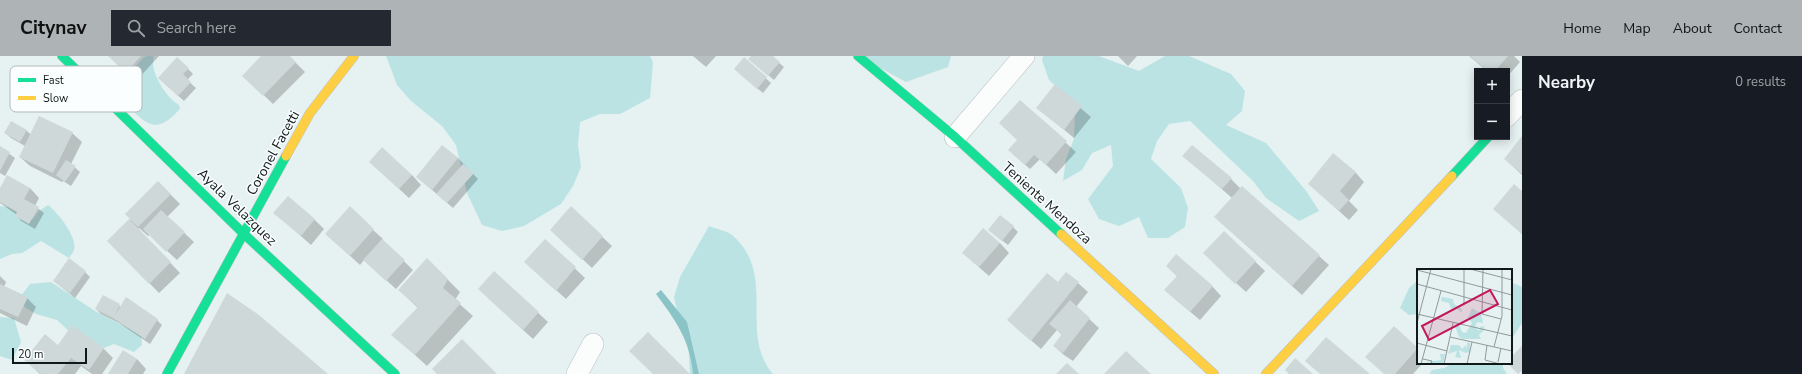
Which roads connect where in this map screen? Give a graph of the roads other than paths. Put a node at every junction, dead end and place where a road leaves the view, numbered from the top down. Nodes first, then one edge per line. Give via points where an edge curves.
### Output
1 (62, 56) edge
2 (354, 56) edge
3 (858, 56) edge
4 (1024, 56) edge
5 (72, 66) edge
6 (1522, 100) edge
7 (119, 112) edge
8 (1510, 113) edge
9 (955, 137) junction
10 (1485, 140) edge
11 (245, 235) junction
12 (593, 344) dead end
13 (167, 374) edge
14 (395, 374) edge
15 (577, 374) edge
16 (1214, 374) edge
17 (1266, 374) edge

1 - 5 street, Ayala Velazquez
2 - 11 street, Coronel Facetti via 310,113
3 - 9 street, Teniente Mendoza
4 - 9 street
6 - 8 street
7 - 11 street, Ayala Velazquez
9 - 16 street, Teniente Mendoza
10 - 17 street
11 - 13 street, Coronel Facetti
11 - 14 street, Ayala Velazquez
12 - 15 street

